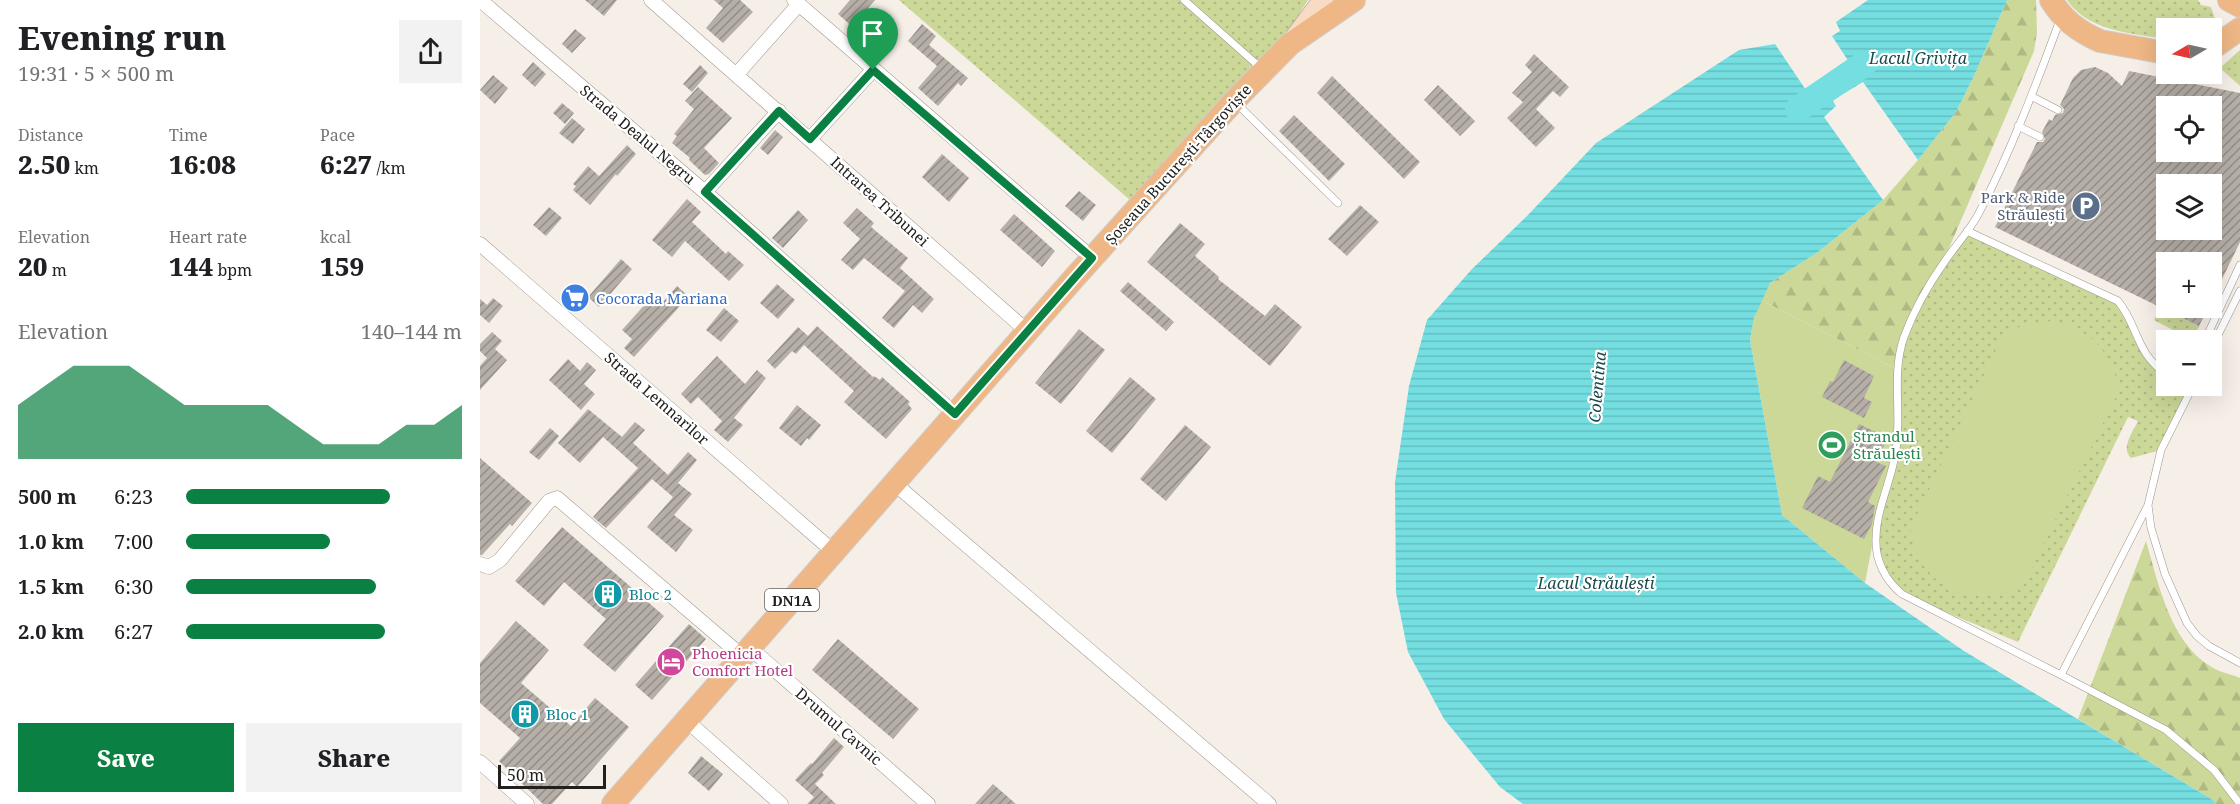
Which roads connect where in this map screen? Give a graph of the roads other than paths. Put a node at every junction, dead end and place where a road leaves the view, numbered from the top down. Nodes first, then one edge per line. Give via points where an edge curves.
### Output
1 (480, 0) edge
2 (651, 0) edge
3 (1184, 0) edge
4 (1323, 0) edge
5 (1354, 0) edge
6 (2229, 0) edge
7 (796, 2) edge
8 (2240, 6) edge
9 (2056, 8) edge
10 (2240, 29) edge
11 (2222, 43) edge
12 (1290, 44) junction
13 (2156, 51) edge
14 (873, 70) junction
15 (1264, 70) junction
16 (737, 74) junction
17 (2031, 96) junction
18 (1234, 101) junction
19 (2058, 110) dead end
20 (779, 111) junction
21 (2018, 126) junction
22 (2040, 137) dead end
23 (810, 139) junction
24 (705, 192) junction
25 (1338, 203) dead end
26 (1967, 231) junction
27 (480, 244) edge
28 (1092, 258) junction
29 (2240, 265) edge
30 (2240, 291) edge
31 (2210, 330) edge
32 (2220, 330) edge
33 (1027, 331) junction
34 (2156, 367) edge
35 (2186, 396) edge
36 (955, 414) junction
37 (895, 484) junction
38 (2148, 505) junction
39 (834, 552) junction
40 (480, 564) edge
41 (746, 651) junction
42 (2240, 663) edge
43 (2061, 675) junction
44 (686, 720) junction
45 (480, 762) edge
46 (527, 804) edge
47 (613, 804) edge
48 (780, 804) edge
49 (928, 804) edge
50 (1269, 804) edge
51 (2240, 804) edge

1 - 24 street, Strada Dealul Negru
2 - 16 street, Intrarea Tribunei
3 - 15 lane
4 - 12 main road
5 - 12 main road, Șoseaua București-Târgoviște / DN1A
6 - 8 main road
7 - 14 street
7 - 16 street
9 - 13 main road via 2079,31 2100,41
9 - 17 lane
10 - 11 main road
12 - 15 main road, Șoseaua București-Târgoviște / DN1A
14 - 23 street
14 - 28 street
15 - 18 main road, Șoseaua București-Târgoviște / DN1A
16 - 20 street, Intrarea Tribunei
17 - 19 lane
17 - 21 lane
18 - 25 lane
18 - 28 main road, Șoseaua București-Târgoviște / DN1A
20 - 23 street, Intrarea Tribunei
20 - 24 street
21 - 22 lane
21 - 26 lane
23 - 33 street, Intrarea Tribunei
24 - 36 street, Strada Dealul Negru
26 - 34 lane via 2118,301 2142,349
26 - 43 lane via 1924,292 1900,350 1897,449 1878,524 1878,553 1886,576 1902,594
27 - 39 street, Strada Lemnarilor
28 - 33 main road, Șoseaua București-Târgoviște / DN1A
29 - 31 lane
30 - 32 lane
33 - 36 main road, Șoseaua București-Târgoviște / DN1A
35 - 38 lane via 2160,450
36 - 37 main road, Șoseaua București-Târgoviște / DN1A
37 - 39 main road, Șoseaua București-Târgoviște / DN1A
37 - 50 street
38 - 42 lane via 2158,553 2187,623 2209,646
38 - 43 lane
39 - 41 main road, Șoseaua București-Târgoviște / DN1A
40 - 41 street, Drumul Cavnic via 489,567 500,560 549,501 556,498
41 - 44 main road, Șoseaua București-Târgoviște / DN1A
41 - 49 street, Drumul Cavnic
43 - 51 lane via 2166,730 2214,770
44 - 47 main road, Șoseaua București-Târgoviște / DN1A
44 - 48 street
45 - 46 street

